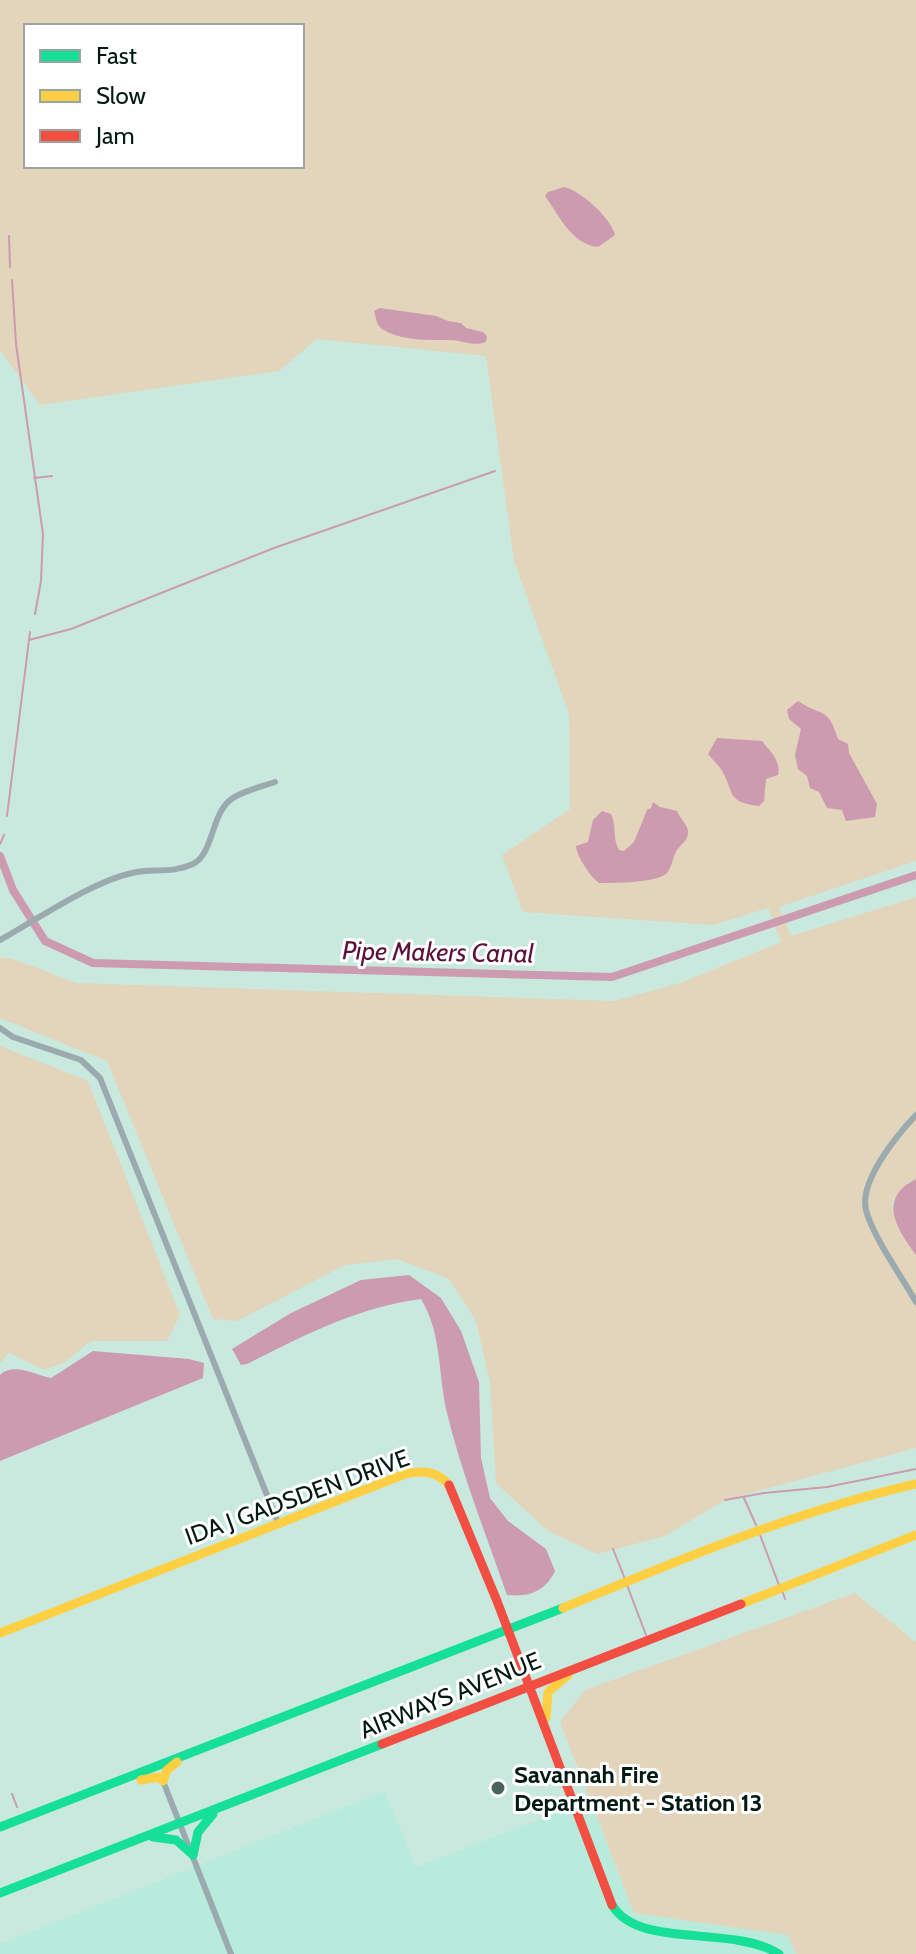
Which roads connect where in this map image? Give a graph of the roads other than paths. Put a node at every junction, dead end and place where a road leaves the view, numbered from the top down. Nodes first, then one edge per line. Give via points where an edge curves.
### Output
1 (275, 782) dead end
2 (0, 940) edge
3 (0, 1028) edge
4 (916, 1115) edge
5 (916, 1302) edge
6 (916, 1484) edge
7 (279, 1525) junction
8 (916, 1535) edge
9 (506, 1629) junction
10 (0, 1633) edge
11 (607, 1654) junction
12 (529, 1685) junction
13 (546, 1729) junction
14 (183, 1757) junction
15 (163, 1781) junction
16 (110, 1786) junction
17 (222, 1807) junction
18 (179, 1822) junction
19 (0, 1827) edge
20 (138, 1840) junction
21 (193, 1855) junction
22 (0, 1893) edge
23 (231, 1954) edge
24 (779, 1954) edge

1 - 2 street via 230,800 196,863 165,872 133,872 88,890
3 - 7 street via 81,1060 100,1078
4 - 5 street via 870,1178 865,1193 874,1229
6 - 9 main road, AIRWAYS AVENUE via 757,1528
7 - 9 main road, IDA J GADSDEN DRIVE via 415,1471 440,1474
7 - 10 main road, IDA J GADSDEN DRIVE
8 - 11 main road, AIRWAYS AVENUE
9 - 12 main road, IDA J GADSDEN DRIVE
9 - 14 main road, AIRWAYS AVENUE
11 - 12 main road, AIRWAYS AVENUE
11 - 13 main road via 554,1683 545,1699
12 - 13 main road, IDA J GADSDEN DRIVE
12 - 17 main road, AIRWAYS AVENUE
13 - 24 main road, IDA J GADSDEN DRIVE via 613,1907 623,1920 638,1927 761,1945
14 - 15 main road
14 - 16 main road, AIRWAYS AVENUE
15 - 16 main road via 151,1776
15 - 18 street
16 - 19 main road, AIRWAYS AVENUE
17 - 18 main road, AIRWAYS AVENUE
17 - 21 main road via 194,1838
18 - 20 main road, AIRWAYS AVENUE
18 - 21 street
20 - 21 main road via 166,1835
20 - 22 main road, AIRWAYS AVENUE
21 - 23 street

